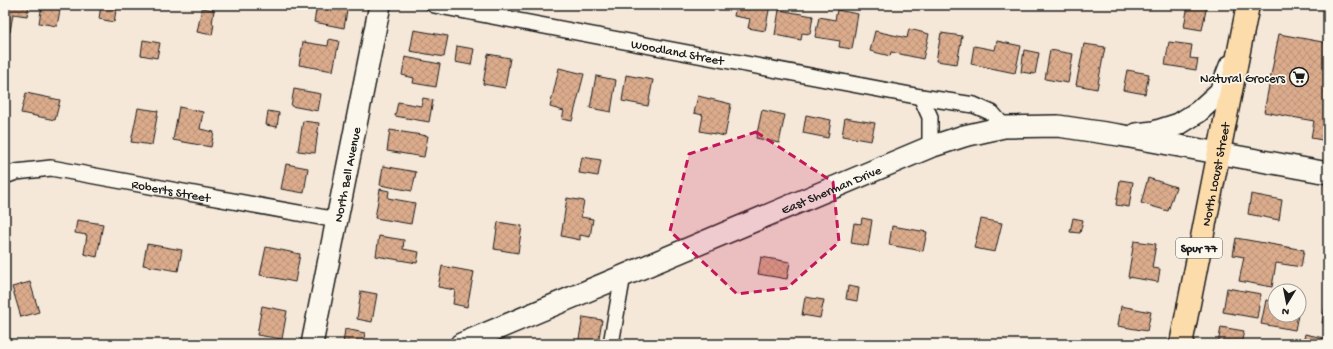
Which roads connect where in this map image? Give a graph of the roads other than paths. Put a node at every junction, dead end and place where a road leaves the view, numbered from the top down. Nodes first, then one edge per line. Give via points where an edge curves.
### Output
1 (380, 5) edge
2 (434, 5) edge
3 (1248, 5) edge
4 (1243, 28) junction
5 (921, 97) junction
6 (1004, 127) junction
7 (1119, 135) junction
8 (930, 147) junction
9 (1218, 153) junction
10 (1328, 173) edge
11 (5, 176) edge
12 (337, 220) junction
13 (623, 275) junction
14 (312, 344) edge
15 (461, 344) edge
16 (611, 344) edge
17 (1181, 344) edge

1 - 12 main road, North Bell Avenue
2 - 5 street, Woodland Street
3 - 4 main road, North Locust Street / Spur 77
4 - 7 main road via 1220,92 1198,112 1179,124 1154,132
4 - 9 main road, North Locust Street / Spur 77
5 - 6 street, Woodland Street via 974,105 992,113
5 - 8 street via 930,117
6 - 7 main road, East Sherman Drive via 1058,126
6 - 8 main road, East Sherman Drive
7 - 9 main road, East Sherman Drive
8 - 13 main road, East Sherman Drive
9 - 10 main road, East Sherman Drive
9 - 17 main road, North Locust Street / Spur 77
11 - 12 street, Roberts Street via 16,172 51,168
12 - 14 main road, North Bell Avenue
13 - 15 main road, East Sherman Drive
13 - 16 street

